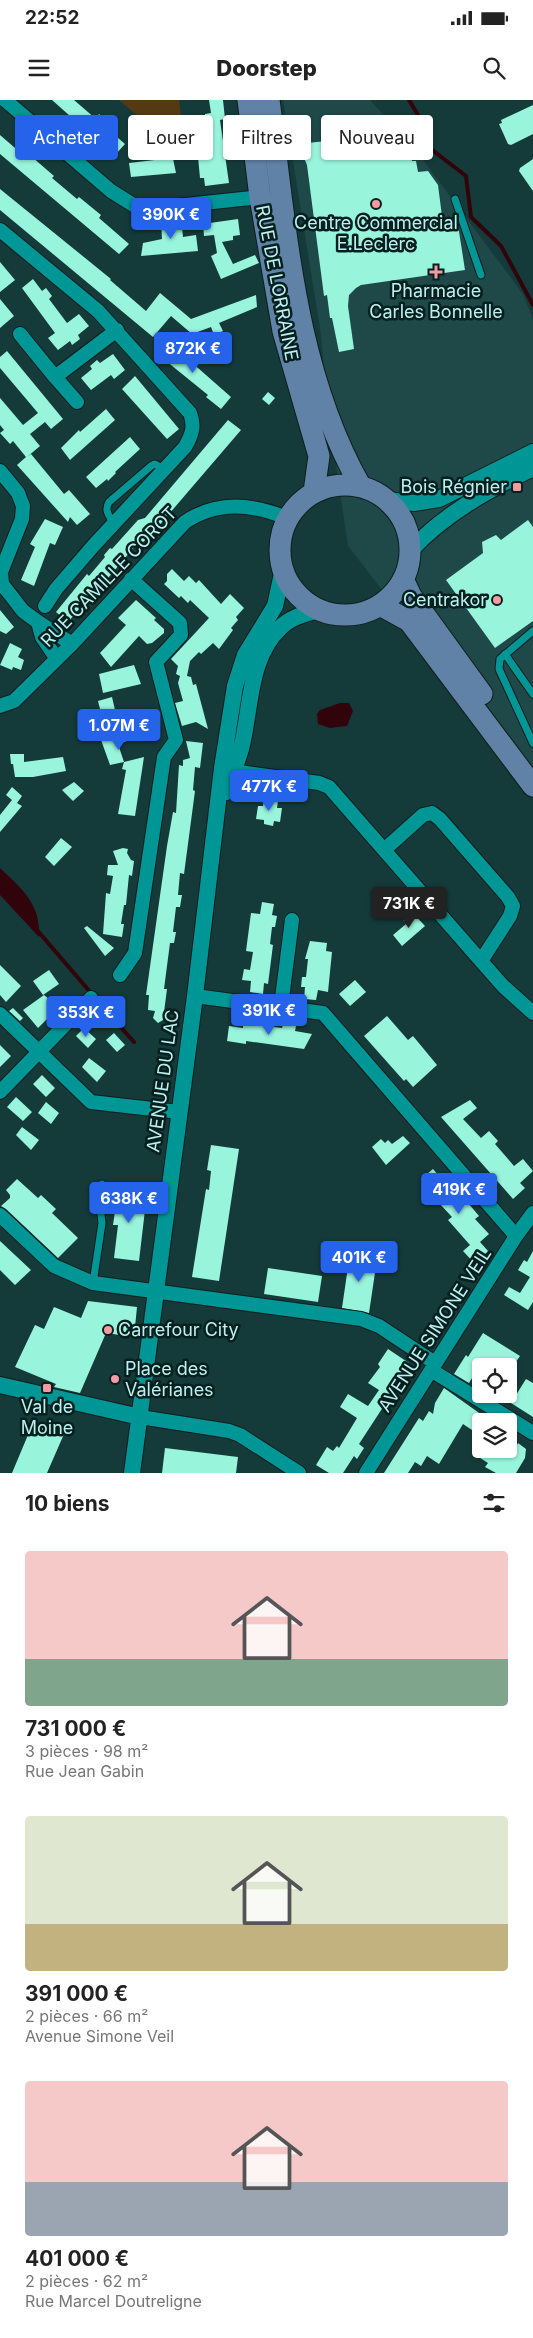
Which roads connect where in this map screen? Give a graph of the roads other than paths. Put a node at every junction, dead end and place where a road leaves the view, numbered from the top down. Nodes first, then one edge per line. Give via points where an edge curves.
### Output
1 (5, 100) edge
2 (248, 100) edge
3 (269, 100) edge
4 (260, 197) junction
5 (455, 199) dead end
6 (0, 230) edge
7 (481, 275) dead end
8 (298, 313) junction
9 (117, 330) junction
10 (20, 334) dead end
11 (55, 377) junction
12 (77, 402) dead end
13 (533, 452) edge
14 (533, 468) edge
15 (0, 471) edge
16 (533, 475) edge
17 (361, 487) junction
18 (314, 492) junction
19 (387, 500) junction
20 (454, 514) junction
21 (287, 518) junction
22 (410, 551) junction
23 (283, 569) junction
24 (132, 579) junction
25 (403, 579) junction
26 (380, 605) junction
27 (46, 606) joint
28 (319, 610) junction
29 (38, 622) junction
30 (533, 632) edge
31 (72, 644) junction
32 (505, 654) junction
33 (57, 659) junction
34 (533, 694) edge
35 (0, 706) edge
36 (533, 743) edge
37 (228, 768) junction
38 (533, 769) edge
39 (533, 786) edge
40 (384, 850) junction
41 (292, 920) dead end
42 (480, 961) junction
43 (120, 975) dead end
44 (196, 996) junction
45 (91, 998) dead end
46 (281, 1006) junction
47 (533, 1013) edge
48 (0, 1014) edge
49 (39, 1052) junction
50 (0, 1092) edge
51 (179, 1112) junction
52 (102, 1184) dead end
53 (533, 1213) edge
54 (0, 1215) edge
55 (516, 1236) junction
56 (93, 1283) junction
57 (156, 1292) junction
58 (433, 1366) junction
59 (0, 1385) edge
60 (140, 1417) junction
61 (533, 1433) edge
62 (132, 1473) edge
63 (299, 1473) edge
64 (366, 1473) edge

1 - 4 street via 111,191 135,206 157,208
2 - 4 main road, RUE DE LORRAINE
3 - 8 main road, RUE DE LORRAINE
4 - 8 street via 272,206 278,217 291,298
4 - 18 main road, RUE DE LORRAINE via 283,331 319,456
5 - 7 lane
6 - 9 street via 98,310
8 - 17 main road, RUE DE LORRAINE via 326,411
9 - 11 street
9 - 27 street via 190,414 194,423 191,438 56,589
10 - 11 street
11 - 12 street
13 - 19 street via 438,499 414,503
14 - 20 street via 482,493
15 - 29 street via 18,493 23,506 22,520 1,572 2,584 23,611
16 - 20 lane
17 - 18 main road via 345,484
17 - 19 main road
18 - 21 main road via 298,503
19 - 22 main road via 404,523
20 - 22 street via 426,533
21 - 23 main road via 280,539
21 - 24 street, RUE CAMILLE COROT via 249,506 210,509 185,522
22 - 25 main road
23 - 28 main road via 301,598
23 - 37 street, AVENUE DU LAC via 275,606 245,654 234,686
24 - 31 street, RUE CAMILLE COROT
24 - 43 street via 180,623 181,635 156,662 176,740 164,757 135,953
25 - 26 main road
25 - 38 main road via 411,596
26 - 28 main road via 360,613 339,615
26 - 39 main road via 409,621
27 - 29 lane
28 - 37 street, AVENUE DU LAC via 298,616 281,627 269,643 251,692 242,746
29 - 31 street
29 - 33 street via 42,637
30 - 32 lane
31 - 33 street, RUE CAMILLE COROT
32 - 34 lane
32 - 36 lane via 500,659 499,669
33 - 35 street, RUE CAMILLE COROT via 14,701
37 - 40 street via 318,782 329,787
37 - 44 street, AVENUE DU LAC via 209,873
40 - 42 street
40 - 42 street via 424,815 432,813 496,883 513,906 510,916
41 - 46 street
42 - 47 street
44 - 46 street
44 - 51 street, AVENUE DU LAC
45 - 49 street
46 - 55 street via 323,1013
48 - 49 street
49 - 50 street
49 - 51 street via 90,1102
51 - 57 street, AVENUE DU LAC
52 - 56 lane via 102,1223
53 - 55 street, AVENUE SIMONE VEIL
54 - 56 street via 54,1266
55 - 58 street, AVENUE SIMONE VEIL
56 - 57 street
57 - 58 street via 366,1321 379,1326
57 - 60 street, AVENUE DU LAC
58 - 61 street
58 - 64 street, AVENUE SIMONE VEIL
59 - 60 street
60 - 62 street, AVENUE DU LAC
60 - 63 street via 229,1431

